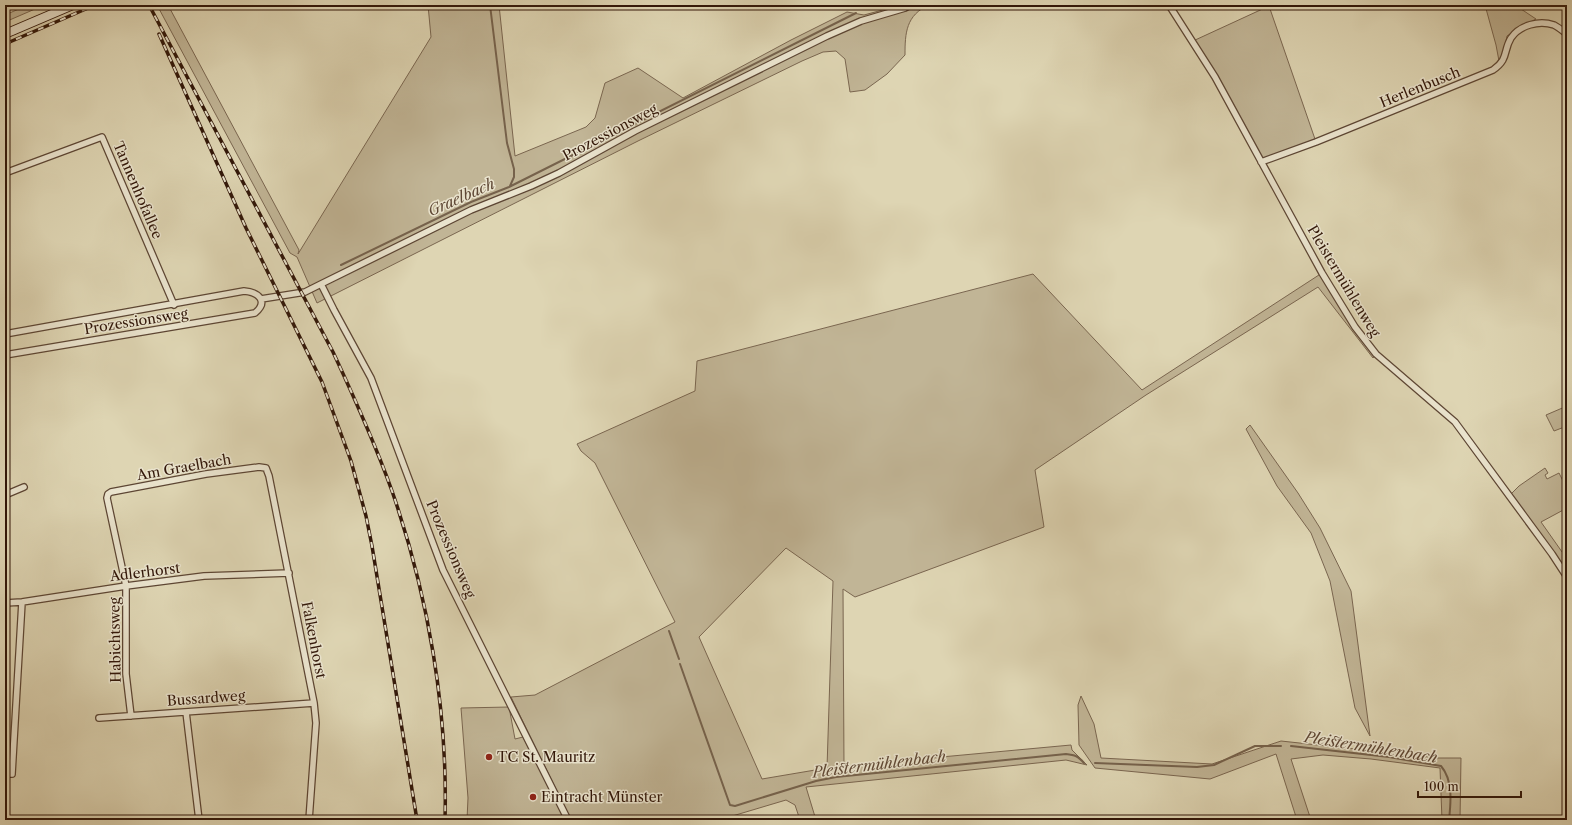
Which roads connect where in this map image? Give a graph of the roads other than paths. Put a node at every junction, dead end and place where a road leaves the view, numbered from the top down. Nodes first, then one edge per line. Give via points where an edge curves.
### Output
1 (73, 5) edge
2 (910, 5) edge
3 (1169, 5) edge
4 (5, 34) edge
5 (1567, 34) edge
6 (1261, 162) junction
7 (5, 173) edge
8 (322, 284) junction
9 (261, 299) junction
10 (174, 305) junction
11 (5, 334) edge
12 (5, 355) edge
13 (266, 468) joint
14 (24, 488) dead end
15 (108, 494) joint
16 (5, 495) edge
17 (289, 573) junction
18 (1567, 576) edge
19 (126, 586) junction
20 (22, 602) junction
21 (5, 603) edge
22 (314, 703) junction
23 (186, 712) junction
24 (131, 716) junction
25 (99, 718) dead end
26 (5, 774) edge
27 (199, 820) edge
28 (309, 820) edge
29 (568, 820) edge

1 - 4 main road
2 - 8 street, Prozessionsweg via 860,21 827,36 635,131 552,176 471,210
3 - 6 street, Pleistermühlenweg via 1215,77
5 - 6 street, Herlenbusch via 1555,26 1544,23 1521,29 1511,39 1501,65 1494,70
6 - 18 street, Pleistermühlenweg via 1322,273 1359,332 1376,354 1455,422
7 - 10 street, Tannenhofallee via 102,137
8 - 9 street, Prozessionsweg via 305,292
8 - 29 street, Prozessionsweg via 371,378 443,570
9 - 10 street, Prozessionsweg via 252,292 244,291
9 - 12 street, Prozessionsweg via 261,306 255,313
10 - 11 street, Prozessionsweg
13 - 15 street, Am Graelbach via 259,466 206,474
13 - 17 street, Falkenhorst
14 - 16 street
15 - 19 street, Habichtsweg
17 - 19 street, Adlerhorst via 204,576
17 - 22 street, Falkenhorst
19 - 20 street, Adlerhorst
19 - 24 street, Habichtsweg via 126,674
20 - 21 street, Adlerhorst
20 - 26 street via 12,774
22 - 23 street, Bussardweg
22 - 28 street, Falkenhorst via 316,723
23 - 24 street, Bussardweg
23 - 27 street
24 - 25 street, Bussardweg

